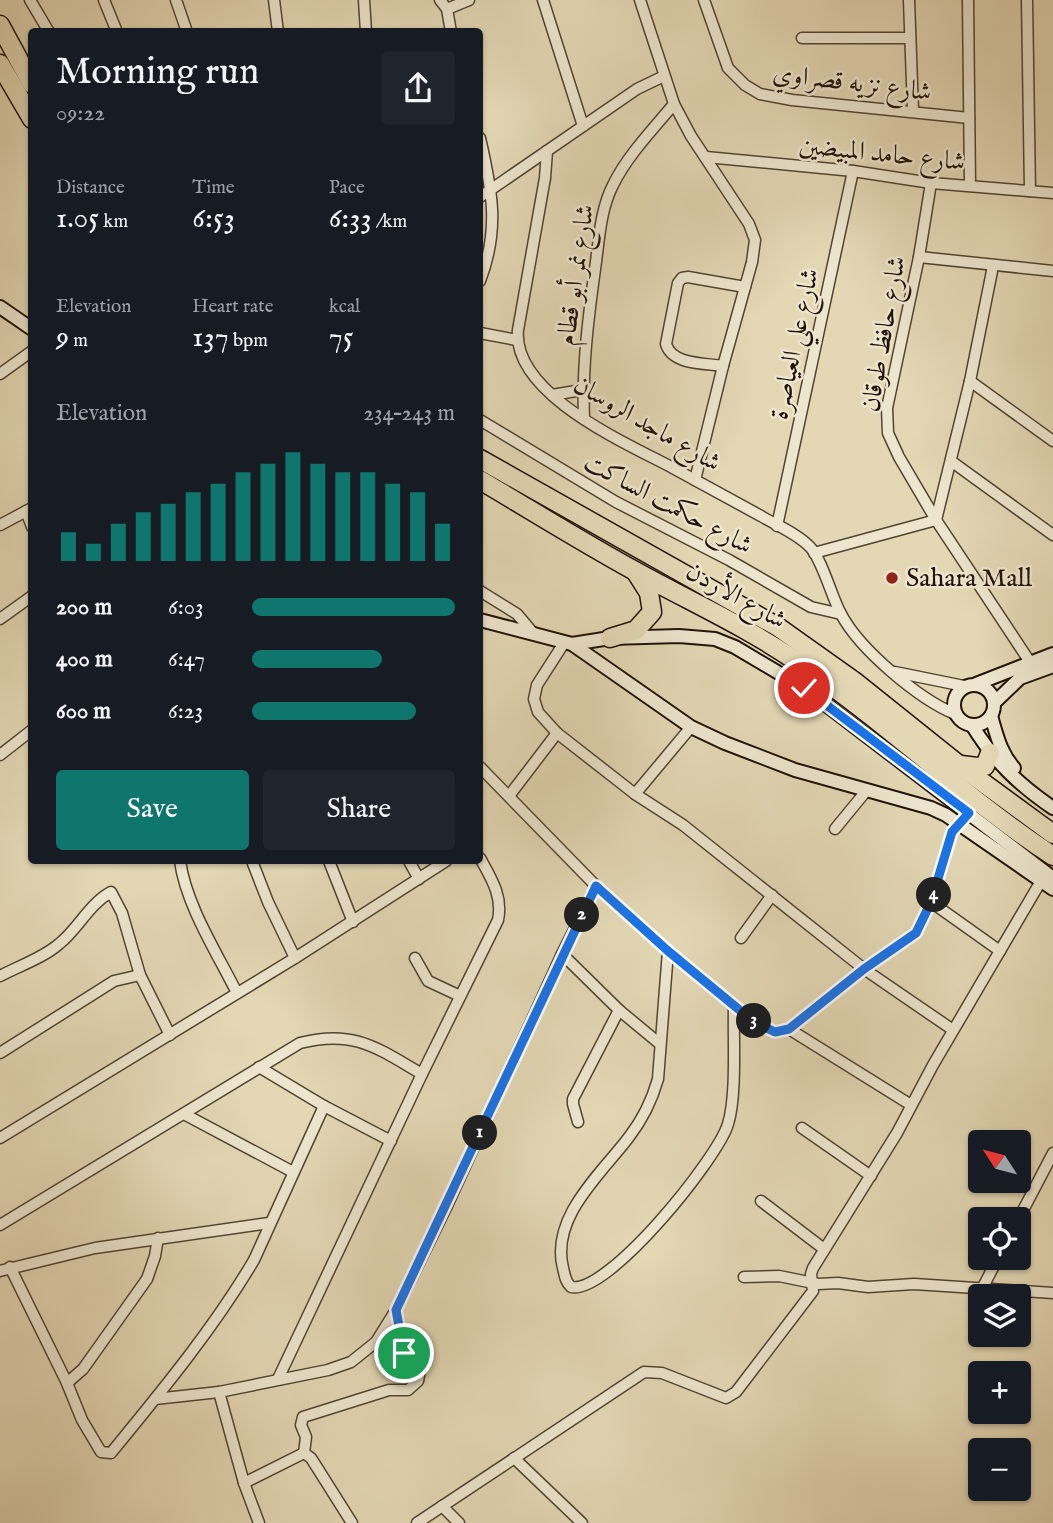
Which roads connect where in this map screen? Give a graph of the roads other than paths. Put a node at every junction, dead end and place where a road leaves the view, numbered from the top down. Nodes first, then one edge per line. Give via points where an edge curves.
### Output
1 (30, 0) edge
2 (104, 0) edge
3 (176, 0) edge
4 (274, 0) edge
5 (364, 0) edge
6 (440, 0) edge
7 (469, 0) edge
8 (543, 0) edge
9 (640, 0) edge
10 (704, 0) edge
11 (909, 0) edge
12 (968, 0) edge
13 (1027, 0) edge
14 (447, 9) junction
15 (0, 25) edge
16 (47, 28) edge
17 (115, 28) edge
18 (186, 28) edge
19 (278, 28) edge
20 (366, 28) edge
21 (450, 28) edge
22 (802, 38) dead end
23 (910, 38) junction
24 (0, 64) edge
25 (664, 76) junction
26 (28, 77) edge
27 (674, 104) junction
28 (913, 111) junction
29 (28, 112) edge
30 (969, 118) junction
31 (583, 126) junction
32 (483, 150) edge
33 (547, 151) junction
34 (706, 157) junction
35 (853, 171) junction
36 (931, 183) junction
37 (970, 185) junction
38 (492, 188) junction
39 (1030, 191) junction
40 (1053, 193) edge
41 (483, 195) edge
42 (919, 257) junction
43 (993, 266) junction
44 (483, 271) edge
45 (1053, 271) edge
46 (745, 287) junction
47 (0, 307) edge
48 (28, 326) edge
49 (483, 334) edge
50 (517, 340) junction
51 (28, 354) edge
52 (723, 366) junction
53 (0, 374) edge
54 (970, 381) junction
55 (582, 390) junction
56 (552, 395) junction
57 (584, 419) junction
58 (483, 422) edge
59 (1053, 441) edge
60 (483, 461) edge
61 (951, 461) junction
62 (695, 480) junction
63 (483, 482) edge
64 (28, 510) edge
65 (936, 520) junction
66 (0, 524) edge
67 (777, 526) junction
68 (1053, 535) edge
69 (814, 553) junction
70 (635, 571) junction
71 (483, 593) edge
72 (28, 599) edge
73 (841, 614) junction
74 (0, 619) edge
75 (483, 621) edge
76 (533, 633) junction
77 (610, 638) junction
78 (568, 643) junction
79 (1053, 654) edge
80 (1030, 662) junction
81 (1053, 666) edge
82 (891, 671) junction
83 (970, 685) junction
84 (993, 709) junction
85 (955, 714) junction
86 (972, 725) junction
87 (691, 727) junction
88 (28, 733) edge
89 (557, 733) junction
90 (990, 753) junction
91 (0, 755) edge
92 (959, 765) junction
93 (483, 770) edge
94 (867, 790) junction
95 (635, 794) junction
96 (509, 796) junction
97 (1053, 799) edge
98 (1053, 807) edge
99 (969, 813) junction
100 (960, 823) junction
101 (835, 829) dead end
102 (1053, 834) edge
103 (1053, 856) edge
104 (483, 863) edge
105 (180, 864) edge
106 (253, 864) edge
107 (330, 864) edge
108 (411, 864) edge
109 (442, 864) edge
110 (419, 879) junction
111 (1047, 880) edge
112 (596, 886) junction
113 (1053, 889) edge
114 (772, 895) junction
115 (931, 902) junction
116 (353, 922) junction
117 (741, 939) dead end
118 (1000, 950) junction
119 (668, 951) junction
120 (562, 954) junction
121 (295, 958) junction
122 (415, 958) dead end
123 (864, 969) junction
124 (140, 975) junction
125 (0, 976) edge
126 (237, 993) junction
127 (460, 996) junction
128 (734, 1006) junction
129 (619, 1010) junction
130 (789, 1029) junction
131 (953, 1031) junction
132 (170, 1035) junction
133 (660, 1044) junction
134 (0, 1054) edge
135 (259, 1067) junction
136 (422, 1074) junction
137 (911, 1105) junction
138 (324, 1106) junction
139 (184, 1114) junction
140 (578, 1122) dead end
141 (802, 1128) dead end
142 (0, 1138) edge
143 (391, 1141) junction
144 (1053, 1153) edge
145 (1050, 1164) edge
146 (293, 1172) junction
147 (871, 1176) junction
148 (761, 1201) dead end
149 (1025, 1207) edge
150 (269, 1223) junction
151 (0, 1225) edge
152 (158, 1238) junction
153 (824, 1249) junction
154 (5, 1269) edge
155 (744, 1277) dead end
156 (812, 1282) junction
157 (968, 1286) edge
158 (1031, 1291) edge
159 (1053, 1293) edge
160 (396, 1310) junction
161 (278, 1379) junction
162 (67, 1383) junction
163 (219, 1392) junction
164 (155, 1399) junction
165 (304, 1452) junction
166 (514, 1458) junction
167 (244, 1483) junction
168 (442, 1506) junction
169 (259, 1523) edge
170 (352, 1523) edge
171 (417, 1523) edge
172 (459, 1523) edge
173 (582, 1523) edge

1 - 16 street
2 - 17 street
3 - 18 street
4 - 19 street
5 - 20 street
6 - 14 street
7 - 14 street
8 - 31 street
9 - 25 street
10 - 28 street, شارع نزيه قصراوي via 728,68 760,94
11 - 23 street
12 - 30 street
13 - 39 street
14 - 21 street
15 - 26 highway
22 - 23 street
23 - 28 street
24 - 29 highway
25 - 27 street
25 - 31 street
27 - 34 street
27 - 55 street, شارع نمر أبو قطام via 608,196
28 - 30 street, شارع نزيه قصراوي
30 - 37 street
31 - 33 street
32 - 38 street
33 - 38 street
33 - 50 street
34 - 35 street, شارع حامد المبيضين
34 - 46 street via 753,233
35 - 36 street, شارع حامد المبيضين
35 - 67 street, شارع علي العياصرة
36 - 37 street, شارع حامد المبيضين
36 - 42 street, شارع حافظ طوقان
37 - 39 street, شارع حامد المبيضين
38 - 41 street
38 - 44 street via 491,244
39 - 40 street, شارع حامد المبيضين
42 - 43 street
42 - 65 street, شارع حافظ طوقان via 887,421 899,457
43 - 45 street
43 - 54 street
46 - 52 street
46 - 52 street via 686,277 677,285 668,351 679,359
47 - 48 street
49 - 50 street
50 - 56 street, شارع ماجد الروسان via 525,363
51 - 53 street
52 - 62 street
54 - 59 street
54 - 61 street
55 - 56 street
55 - 57 street, شارع نمر أبو قطام
56 - 57 street, شارع ماجد الروسان
57 - 62 street, شارع ماجد الروسان
58 - 73 street, شارع حكمت الساكت via 605,495 811,607
60 - 92 highway, شارع الأردن via 778,627
61 - 65 street
61 - 68 street
62 - 67 street, شارع ماجد الروسان
63 - 70 highway, شارع الأردن
64 - 66 street
65 - 69 street
65 - 80 street, شارع حافظ طوقان
67 - 69 street, شارع ماجد الروسان
69 - 73 street, شارع ماجد الروسان
70 - 77 highway via 649,593 652,612 636,630
70 - 103 highway, شارع الأردن via 796,660
71 - 76 street via 517,614
72 - 74 street
73 - 82 street, شارع ماجد الروسان via 860,641
75 - 76 street
76 - 78 street
77 - 78 street
77 - 99 street via 679,636 715,639 735,647 804,688
78 - 87 street
78 - 89 street via 537,685 534,699 538,712
79 - 80 street
80 - 83 street
81 - 84 street via 1020,678
82 - 83 street
82 - 85 street, شارع ماجد الروسان
83 - 84 street via 988,690
83 - 85 street via 959,690 953,702
84 - 86 street
84 - 97 street via 1004,757
85 - 86 street
86 - 90 street
87 - 94 street via 760,757
87 - 95 street
88 - 91 street
89 - 95 street
89 - 96 street
90 - 92 highway via 985,765
90 - 98 street via 1021,785
92 - 102 highway, شارع الأردن
93 - 96 street
94 - 100 street via 931,808
94 - 101 street
95 - 114 street via 683,825
96 - 112 street
99 - 100 street
99 - 111 street
100 - 111 street
100 - 115 street via 952,832
104 - 127 street via 500,909
105 - 126 street via 191,900
106 - 121 street
107 - 116 street
108 - 110 street
109 - 110 street
110 - 116 street
111 - 113 street
111 - 118 street
112 - 119 street
112 - 120 street
114 - 117 street
114 - 123 street
115 - 118 street
115 - 123 street via 916,933
116 - 121 street
118 - 131 street
119 - 128 street
119 - 133 street
120 - 129 street
120 - 160 street
121 - 126 street
122 - 127 street via 428,981
123 - 130 street
123 - 131 street
124 - 125 street via 111,892 55,947
124 - 132 street
124 - 134 street via 114,981
126 - 132 street
127 - 136 street
128 - 130 street via 766,1028
128 - 133 street via 732,1107 723,1136 638,1246 583,1286 572,1287 566,1282 561,1260 568,1221 646,1112 658,1079
129 - 133 street
129 - 140 street via 573,1099
130 - 137 street
131 - 137 street
132 - 142 street
135 - 136 street via 300,1043 340,1037 378,1049
135 - 138 street
135 - 139 street
136 - 143 street
137 - 147 street
138 - 143 street
138 - 146 street
139 - 146 street
139 - 151 street
141 - 147 street
143 - 161 street
144 - 145 street
145 - 149 street
146 - 150 street
147 - 153 street
148 - 153 street
150 - 152 street
150 - 164 street via 240,1283
152 - 154 street
152 - 162 street via 147,1279 83,1369
153 - 156 street via 813,1268
154 - 162 street
155 - 156 street via 779,1276
156 - 157 street
156 - 166 street via 809,1297 732,1396 720,1397 662,1373 644,1372
158 - 159 street
160 - 161 street via 376,1342 351,1362
160 - 165 street via 406,1359 420,1370 418,1381 408,1390 389,1390 303,1417
161 - 163 street
162 - 164 street via 82,1420 104,1454 111,1453
163 - 164 street
163 - 167 street
165 - 167 street
165 - 170 street
166 - 168 street
166 - 173 street
167 - 169 street
168 - 171 street
168 - 172 street

